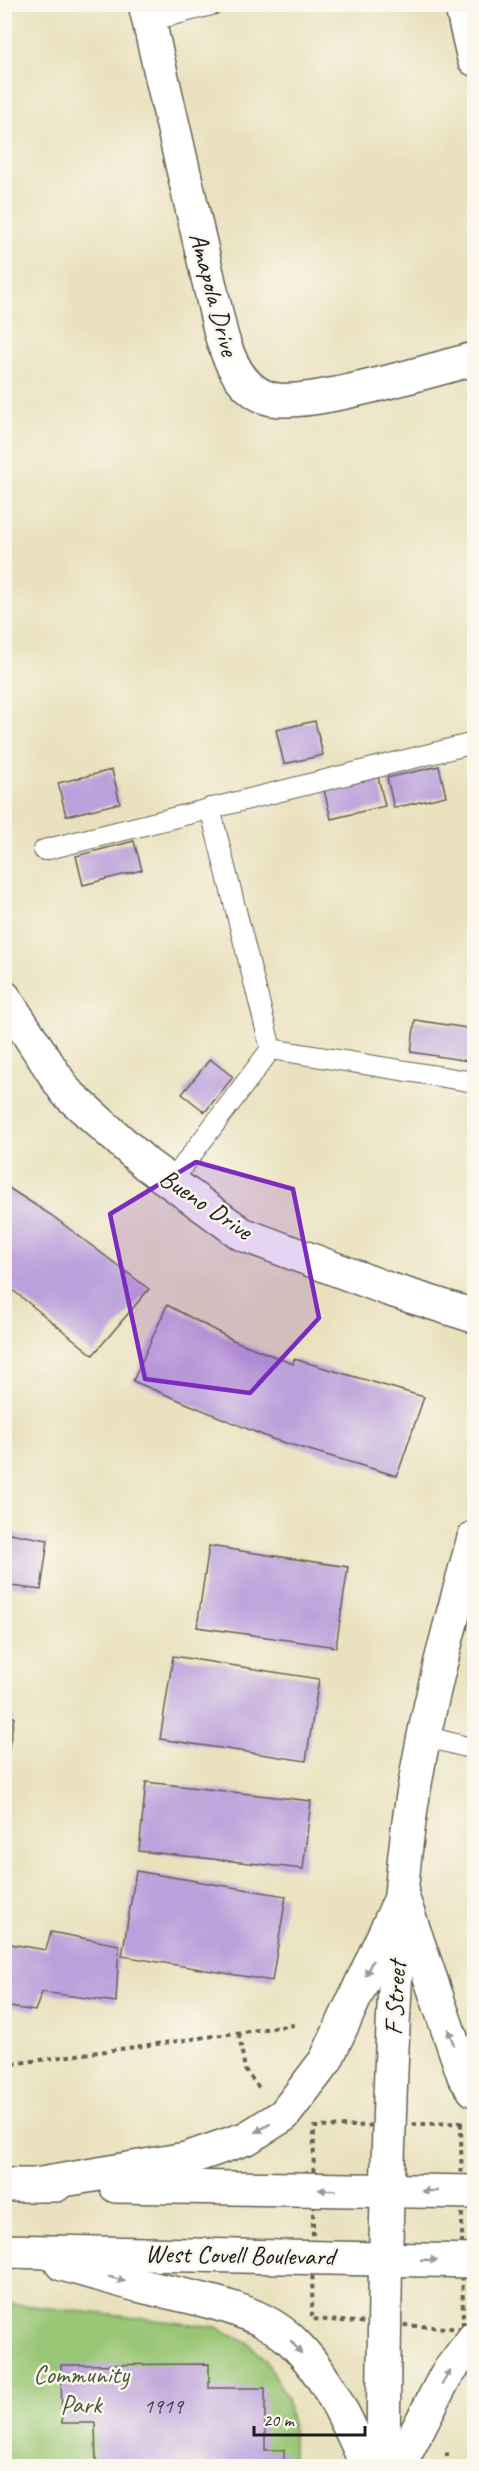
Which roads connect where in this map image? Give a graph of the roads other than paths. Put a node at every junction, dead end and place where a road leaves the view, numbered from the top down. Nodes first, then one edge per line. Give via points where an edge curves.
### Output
1 (216, 4) edge
2 (461, 4) edge
3 (147, 13) edge
4 (474, 59) edge
5 (474, 359) edge
6 (474, 742) edge
7 (210, 808) junction
8 (44, 850) dead end
9 (4, 997) edge
10 (271, 1049) junction
11 (474, 1082) edge
12 (171, 1182) junction
13 (474, 1316) edge
14 (474, 1538) edge
15 (424, 1736) junction
16 (474, 1749) edge
17 (402, 1896) junction
18 (474, 2090) edge
19 (20, 2185) edge
20 (385, 2191) junction
21 (474, 2192) edge
22 (12, 2252) edge
23 (384, 2258) junction
24 (474, 2261) edge
25 (474, 2338) edge
26 (367, 2466) edge
27 (382, 2466) edge
28 (399, 2466) edge

1 - 3 lane
2 - 4 main road
3 - 5 main road, Amapola Drive via 220,333 238,374 268,398 310,399
6 - 7 lane
7 - 8 lane
7 - 10 lane
9 - 12 main road, Bueno Drive via 66,1092
10 - 11 lane
10 - 12 lane
12 - 13 main road, Bueno Drive via 242,1234 388,1289
14 - 15 main road, F Street
15 - 16 lane
15 - 17 main road, F Street
18 -> 17 main road via 464,2076
17 -> 19 main road via 326,2060 284,2115 247,2138 186,2159
17 - 20 main road, F Street
20 -> 19 main road
21 -> 20 main road
20 - 23 main road, F Street
22 - 23 main road, West Covell Boulevard
22 -> 26 main road via 208,2300 253,2317 285,2335 324,2382
23 -> 24 main road, West Covell Boulevard
23 - 27 main road, F Street
28 -> 25 main road via 446,2375

